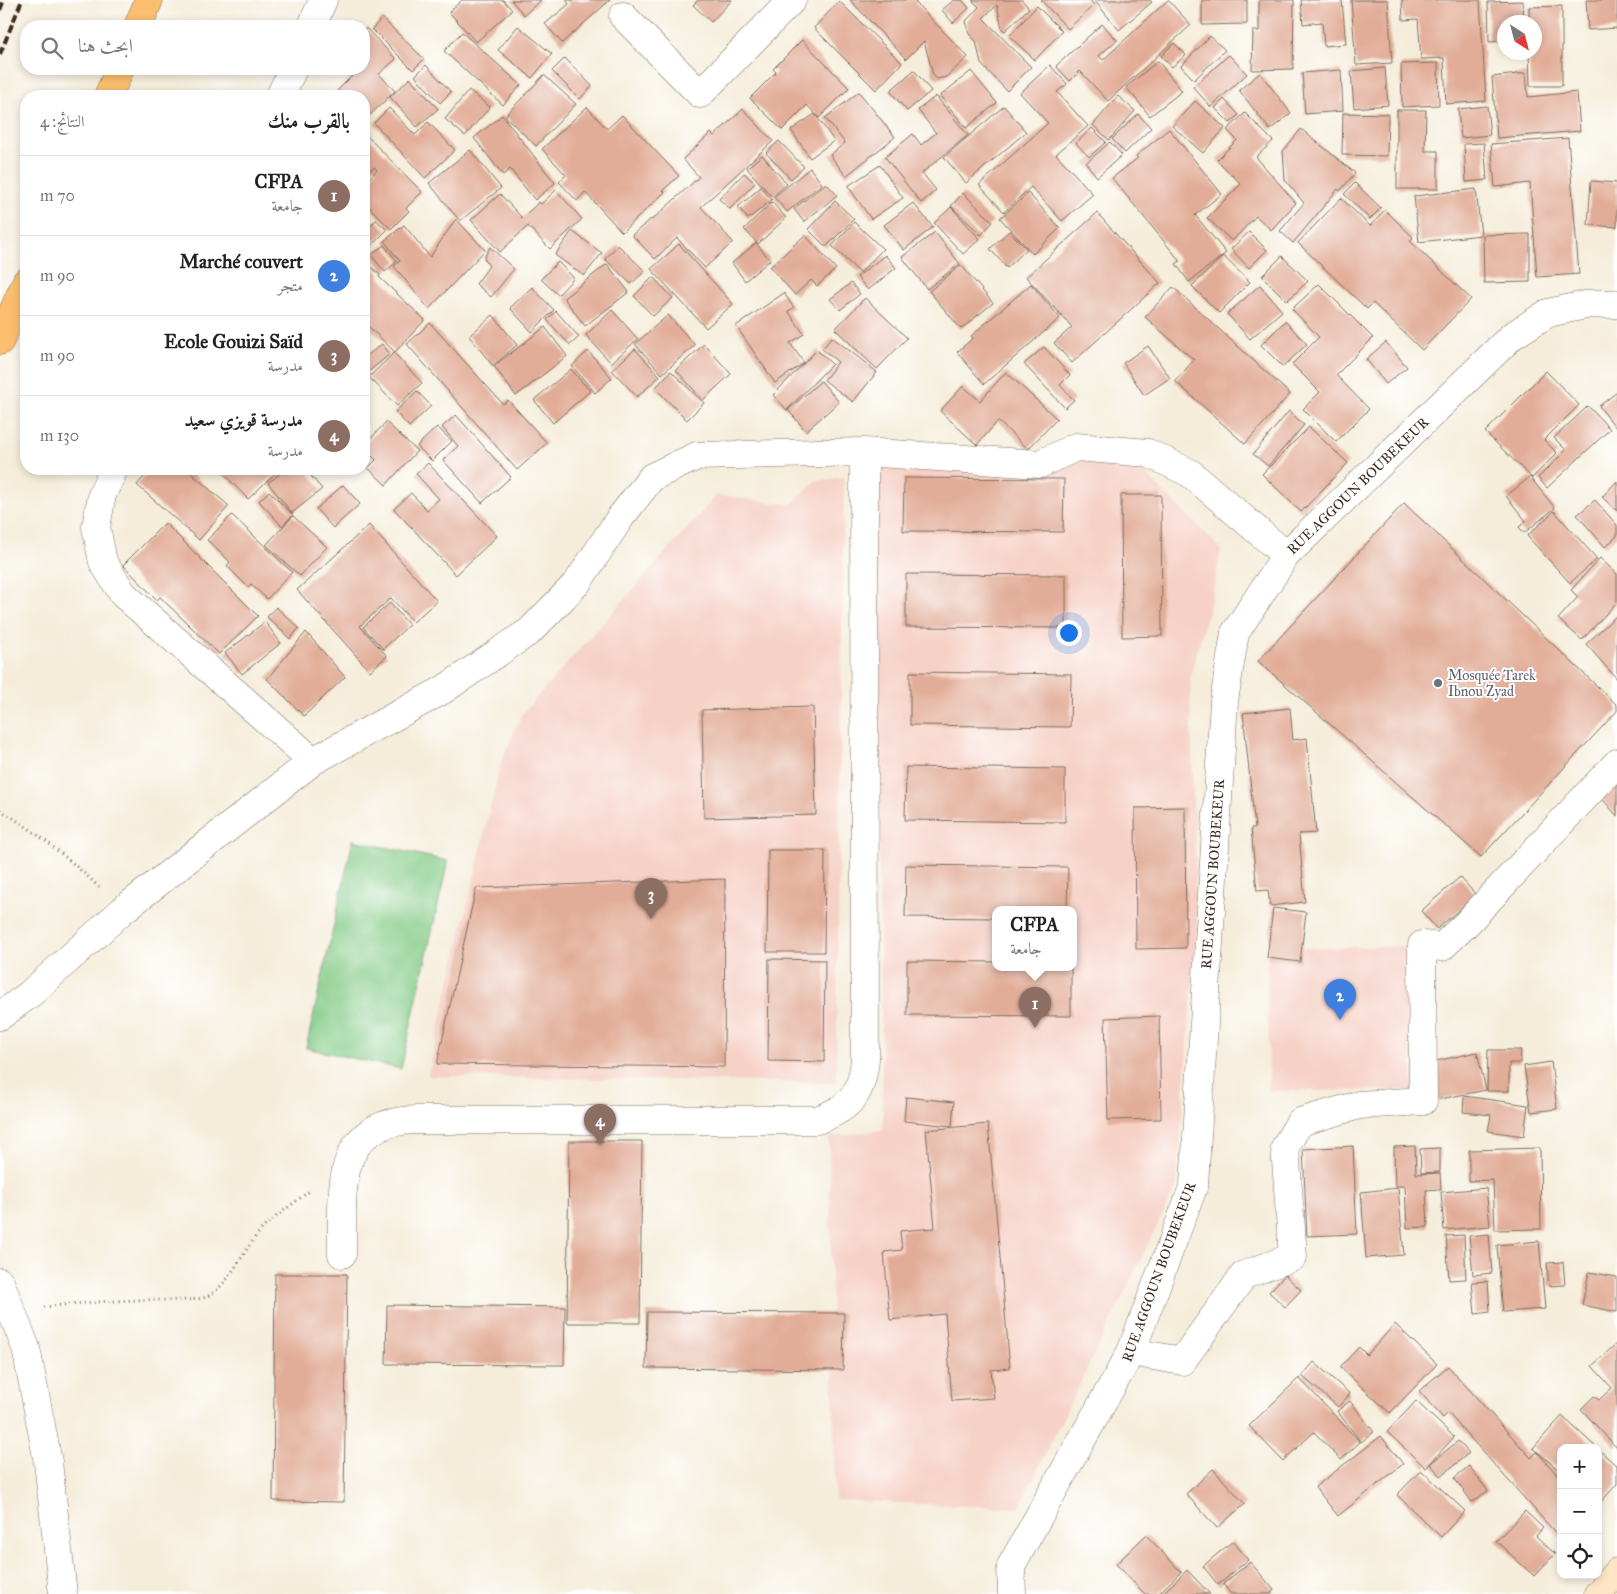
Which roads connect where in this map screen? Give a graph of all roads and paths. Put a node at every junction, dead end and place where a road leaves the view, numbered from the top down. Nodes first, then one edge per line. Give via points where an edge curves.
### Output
1 (149, 0) edge
2 (323, 0) edge
3 (792, 0) edge
4 (624, 16) dead end
5 (141, 20) edge
6 (315, 20) edge
7 (117, 75) edge
8 (289, 75) edge
9 (111, 90) edge
10 (283, 90) edge
11 (20, 296) edge
12 (1617, 304) edge
13 (0, 341) edge
14 (864, 452) junction
15 (111, 475) edge
16 (1286, 555) junction
17 (314, 761) junction
18 (1617, 764) edge
19 (0, 810) edge
20 (123, 910) junction
21 (0, 1016) edge
22 (346, 1165) junction
23 (342, 1254) dead end
24 (0, 1282) edge
25 (11, 1310) junction
26 (1132, 1352) junction
27 (1617, 1572) edge
28 (63, 1594) edge
29 (1012, 1594) edge
30 (1598, 1594) edge

1 - 5 main road
2 - 6 street
3 - 4 street via 700,94
7 - 9 main road
8 - 10 street
11 - 13 main road
12 - 16 street, RUE AGGOUN BOUBEKEUR via 1590,304 1548,313 1512,336
14 - 16 street via 1040,464 1076,447 1148,453 1190,473
14 - 17 street via 697,456 652,477 577,582 530,631 443,690
14 - 22 street via 865,1059 864,1076 858,1091 847,1105 817,1120 398,1121 380,1126 366,1135
15 - 17 street via 102,495 96,527 103,562 123,594
16 - 26 street, RUE AGGOUN BOUBEKEUR via 1235,633 1224,701 1194,1185
17 - 20 street
18 - 26 street via 1442,947 1422,945 1423,1101 1359,1105 1300,1122 1285,1147 1293,1256 1244,1275 1182,1361
19 - 20 path via 72,861
20 - 21 street via 30,994
22 - 23 street
22 - 25 path via 263,1229 218,1289 207,1296
24 - 25 street
25 - 28 street via 26,1348 48,1462
26 - 29 street, RUE AGGOUN BOUBEKEUR via 1011,1566
27 - 30 street

